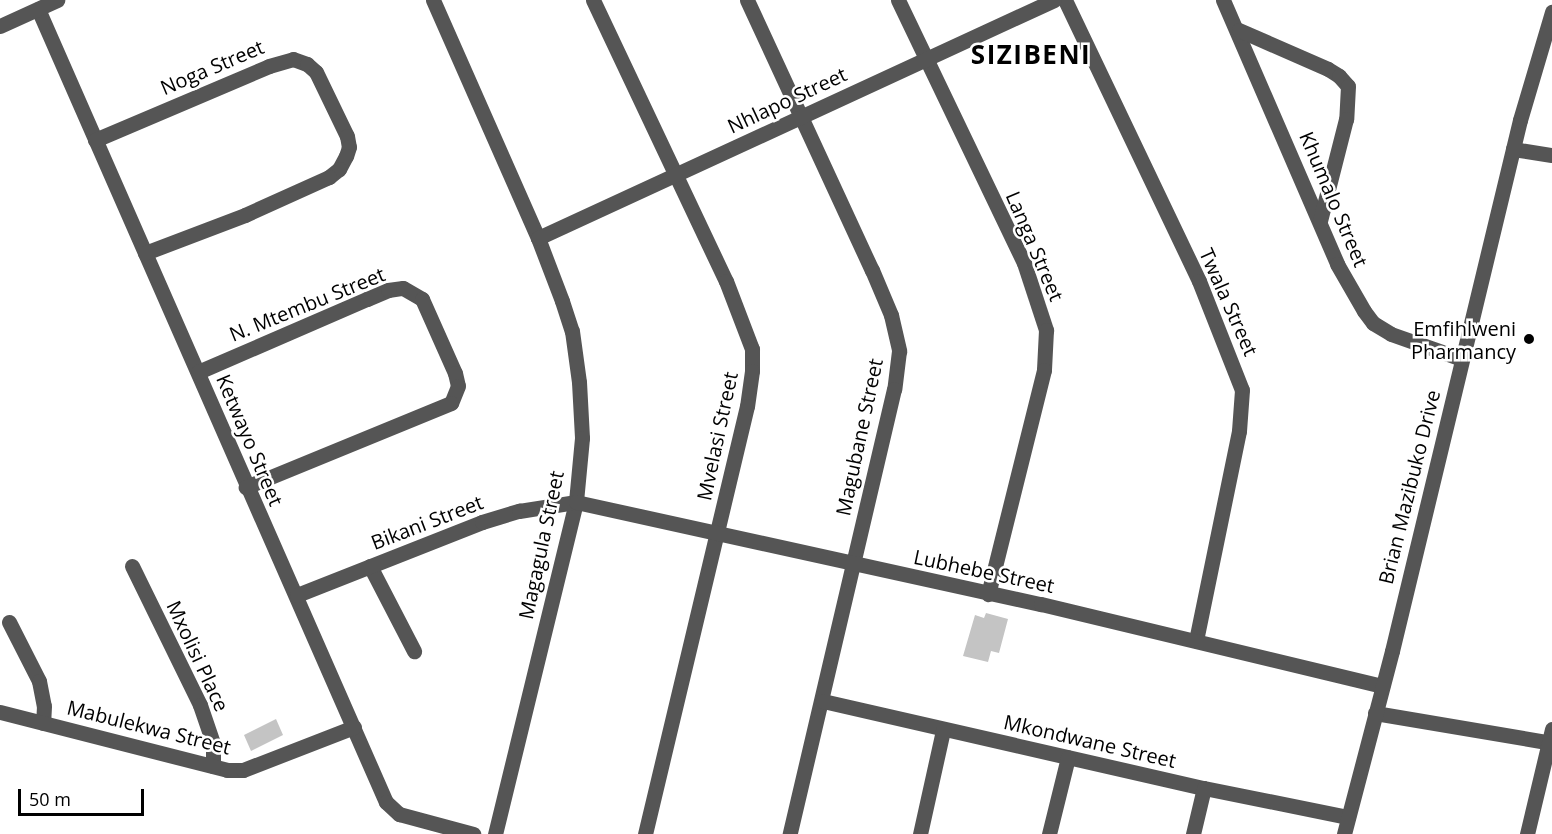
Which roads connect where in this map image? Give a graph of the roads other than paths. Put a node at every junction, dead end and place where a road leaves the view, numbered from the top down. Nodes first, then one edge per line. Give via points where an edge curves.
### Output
1 (57, 0) edge
2 (434, 0) edge
3 (593, 0) edge
4 (747, 0) edge
5 (898, 0) edge
6 (1054, 0) edge
7 (1065, 0) edge
8 (1223, 0) edge
9 (38, 9) junction
10 (1552, 12) edge
11 (0, 26) edge
12 (1239, 30) junction
13 (926, 59) junction
14 (802, 117) junction
15 (95, 140) junction
16 (1513, 149) junction
17 (1552, 155) edge
18 (676, 175) junction
19 (1320, 221) junction
20 (538, 238) junction
21 (145, 254) junction
22 (1461, 359) junction
23 (198, 372) junction
24 (246, 487) junction
25 (576, 502) junction
26 (717, 534) junction
27 (853, 564) junction
28 (132, 566) dead end
29 (370, 566) junction
30 (988, 594) junction
31 (297, 595) junction
32 (9, 622) dead end
33 (1196, 641) junction
34 (414, 651) dead end
35 (1382, 686) junction
36 (823, 701) junction
37 (0, 712) edge
38 (1375, 713) junction
39 (43, 723) junction
40 (354, 727) junction
41 (943, 730) junction
42 (1551, 738) edge
43 (1068, 757) junction
44 (213, 766) junction
45 (1204, 788) junction
46 (1348, 817) junction
47 (473, 834) edge
48 (495, 834) edge
49 (645, 834) edge
50 (790, 834) edge
51 (920, 834) edge
52 (1049, 834) edge
53 (1193, 834) edge
54 (1344, 834) edge
55 (1527, 834) edge

1 - 9 street
2 - 20 street, Magagula Street
3 - 18 street, Mvelasi Street
4 - 14 street, Magubane Street
5 - 13 street, Langa Street
6 - 13 street, Nhlapo Street
7 - 33 street, Twala Street via 1199,281 1242,390 1239,431
8 - 12 street, Khumalo Street
9 - 11 street
9 - 15 street, Ketwayo Street
10 - 16 street, Brian Mazibuko Drive
12 - 19 street, Khumalo Street
12 - 19 street via 1328,69 1348,86 1346,119
13 - 14 street, Nhlapo Street
13 - 30 street, Langa Street via 1024,263 1046,330 1044,370
14 - 18 street, Nhlapo Street
14 - 27 street, Magubane Street via 872,270 891,315 898,344 894,389
15 - 21 street, Ketwayo Street
15 - 21 street, Noga Street via 293,59 315,72 347,136 346,156 329,177
16 - 17 street
16 - 22 street, Brian Mazibuko Drive
18 - 20 street, Nhlapo Street
18 - 26 street, Mvelasi Street via 726,281 752,349 747,406
19 - 22 street, Khumalo Street via 1346,281 1373,322 1390,334
20 - 25 street, Magagula Street via 565,311 577,359 582,438
21 - 23 street, Ketwayo Street
22 - 35 street, Brian Mazibuko Drive
23 - 24 street, Ketwayo Street
23 - 24 street, N. Mtembu Street via 367,298 402,288 422,299 455,373 458,386 451,403
24 - 31 street, Ketwayo Street
25 - 26 street, Lubhebe Street
25 - 29 street, Bikani Street via 519,511
25 - 48 street, Magagula Street
26 - 27 street, Lubhebe Street
26 - 49 street, Mvelasi Street
27 - 30 street, Lubhebe Street
27 - 36 street, Magubane Street
28 - 44 street, Mxolisi Place via 201,705 213,742
29 - 31 street, Bikani Street
29 - 34 street
30 - 33 street, Lubhebe Street
31 - 40 street, Ketwayo Street
32 - 39 street via 39,681
33 - 35 street, Lubhebe Street
35 - 38 street, Brian Mazibuko Drive
36 - 41 street, Mkondwane Street
36 - 50 street, Magubane Street
37 - 39 street, Mabulekwa Street
38 - 42 street
38 - 46 street, Brian Mazibuko Drive
39 - 44 street, Mabulekwa Street
40 - 44 street, Mabulekwa Street via 243,770
40 - 47 street, Ketwayo Street via 391,809
41 - 43 street, Mkondwane Street
41 - 51 street
42 - 55 street
43 - 45 street, Mkondwane Street
43 - 52 street
45 - 46 street, Mkondwane Street
45 - 53 street
46 - 54 street, Brian Mazibuko Drive

